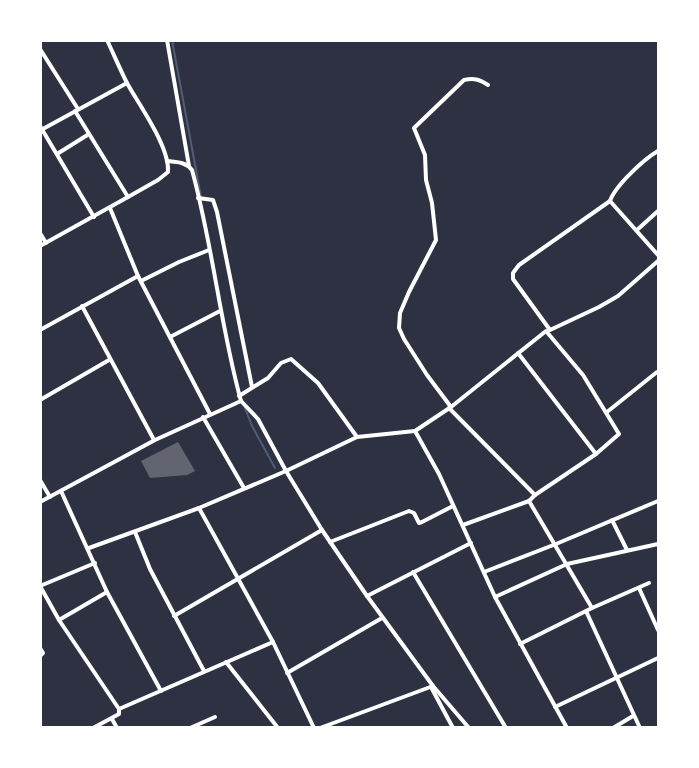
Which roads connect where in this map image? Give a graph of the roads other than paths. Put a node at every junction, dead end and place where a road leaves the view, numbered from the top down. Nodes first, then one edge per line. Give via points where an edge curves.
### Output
1 (107, 40) edge
2 (167, 40) edge
3 (40, 49) edge
4 (127, 83) junction
5 (488, 85) dead end
6 (76, 110) junction
7 (41, 128) edge
8 (90, 134) junction
9 (658, 152) edge
10 (57, 154) junction
11 (167, 160) junction
12 (189, 166) junction
13 (129, 197) junction
14 (198, 198) junction
15 (610, 201) junction
16 (110, 208) junction
17 (658, 211) edge
18 (94, 217) junction
19 (637, 230) junction
20 (40, 233) edge
21 (46, 243) junction
22 (40, 246) edge
23 (209, 250) junction
24 (658, 254) edge
25 (658, 261) edge
26 (138, 276) junction
27 (141, 281) junction
28 (82, 306) junction
29 (220, 311) junction
30 (40, 330) edge
31 (548, 331) junction
32 (170, 337) junction
33 (518, 353) junction
34 (109, 360) junction
35 (657, 372) dead end
36 (252, 387) junction
37 (240, 399) junction
38 (40, 400) edge
39 (450, 407) junction
40 (607, 412) junction
41 (210, 414) junction
42 (202, 417) junction
43 (415, 431) junction
44 (357, 437) junction
45 (155, 440) junction
46 (596, 454) junction
47 (286, 471) junction
48 (40, 480) edge
49 (244, 488) junction
50 (61, 491) junction
51 (535, 495) junction
52 (50, 496) junction
53 (529, 501) junction
54 (658, 501) edge
55 (40, 502) edge
56 (453, 506) junction
57 (199, 508) junction
58 (612, 520) junction
59 (463, 525) junction
60 (322, 530) junction
61 (135, 532) junction
62 (330, 542) junction
63 (471, 543) junction
64 (556, 544) junction
65 (658, 544) edge
66 (88, 549) junction
67 (627, 550) junction
68 (95, 563) junction
69 (567, 564) junction
70 (484, 572) junction
71 (413, 573) junction
72 (239, 578) junction
73 (649, 583) dead end
74 (40, 586) edge
75 (639, 588) junction
76 (107, 592) junction
77 (367, 596) junction
78 (495, 597) junction
79 (592, 608) junction
80 (586, 611) junction
81 (174, 616) junction
82 (382, 618) junction
83 (59, 620) junction
84 (658, 630) edge
85 (273, 642) junction
86 (520, 644) junction
87 (40, 648) edge
88 (40, 656) edge
89 (658, 658) edge
90 (226, 662) junction
91 (204, 671) junction
92 (287, 673) junction
93 (616, 678) junction
94 (432, 686) junction
95 (161, 691) junction
96 (555, 707) junction
97 (119, 709) junction
98 (633, 716) junction
99 (215, 717) dead end
100 (112, 719) junction
101 (93, 728) edge
102 (117, 728) edge
103 (190, 728) edge
104 (278, 728) edge
105 (314, 728) edge
106 (320, 728) edge
107 (453, 728) edge
108 (469, 728) edge
109 (506, 728) edge
110 (567, 728) edge
111 (613, 728) edge
112 (640, 728) edge

1 - 4 street
2 - 12 street
3 - 6 street
4 - 6 street
4 - 11 street
5 - 39 street via 472,78 464,80 414,128 425,155 436,240 400,313 399,328
6 - 7 street
6 - 8 street
7 - 10 street
8 - 10 street
8 - 13 street
9 - 15 street via 634,171
10 - 18 street
11 - 12 street
11 - 13 street via 168,172 164,176
12 - 14 street
13 - 16 street
14 - 23 street
14 - 36 street via 213,200 217,212
15 - 19 street
15 - 31 street via 513,273 517,287 536,308
16 - 18 street
16 - 26 street
17 - 19 street
18 - 21 street
19 - 24 street
20 - 21 street
21 - 22 street
23 - 27 street
23 - 29 street
25 - 31 street via 618,296
26 - 27 street
26 - 28 street
27 - 32 street
28 - 30 street
28 - 34 street
29 - 32 street
29 - 37 street
31 - 33 street
31 - 40 street
32 - 41 street
33 - 39 street
33 - 46 street
34 - 38 street
34 - 45 street
35 - 40 street
36 - 37 street
36 - 44 street via 291,359 318,383
37 - 41 street
37 - 47 street via 258,419
39 - 43 street
39 - 51 street
40 - 46 street via 619,434
41 - 42 street
42 - 45 street
42 - 49 street
43 - 44 street
43 - 56 street
44 - 47 street
45 - 50 street
46 - 51 street
47 - 49 street
47 - 60 street
48 - 52 street
49 - 57 street
50 - 52 street
50 - 66 street
51 - 53 street
52 - 55 street
53 - 59 street
53 - 64 street
54 - 58 street
56 - 59 street
56 - 62 street via 419,523 409,511
57 - 61 street
57 - 72 street
58 - 64 street
58 - 67 street
59 - 63 street
60 - 62 street
60 - 72 street
61 - 66 street
61 - 81 street
62 - 77 street
63 - 70 street
63 - 71 street
64 - 69 street
64 - 70 street
65 - 67 street
66 - 68 street
67 - 69 street
68 - 74 street
68 - 76 street
69 - 78 street
69 - 79 street
70 - 78 street
71 - 77 street
71 - 109 street
72 - 81 street
72 - 85 street
73 - 75 street
74 - 83 street
75 - 79 street
75 - 84 street
76 - 83 street
76 - 95 street
77 - 82 street
78 - 86 street
79 - 80 street
80 - 86 street
80 - 93 street
81 - 91 street
82 - 92 street
82 - 94 street
83 - 97 street
85 - 90 street
85 - 92 street
86 - 96 street
87 - 88 street
89 - 93 street
90 - 91 street
90 - 104 street
91 - 95 street
92 - 105 street
93 - 96 street
93 - 98 street
94 - 106 street
94 - 107 street
94 - 108 street
95 - 97 street
96 - 110 street
97 - 100 street via 120,714
98 - 111 street
98 - 112 street
99 - 103 street
100 - 101 street
100 - 102 street

